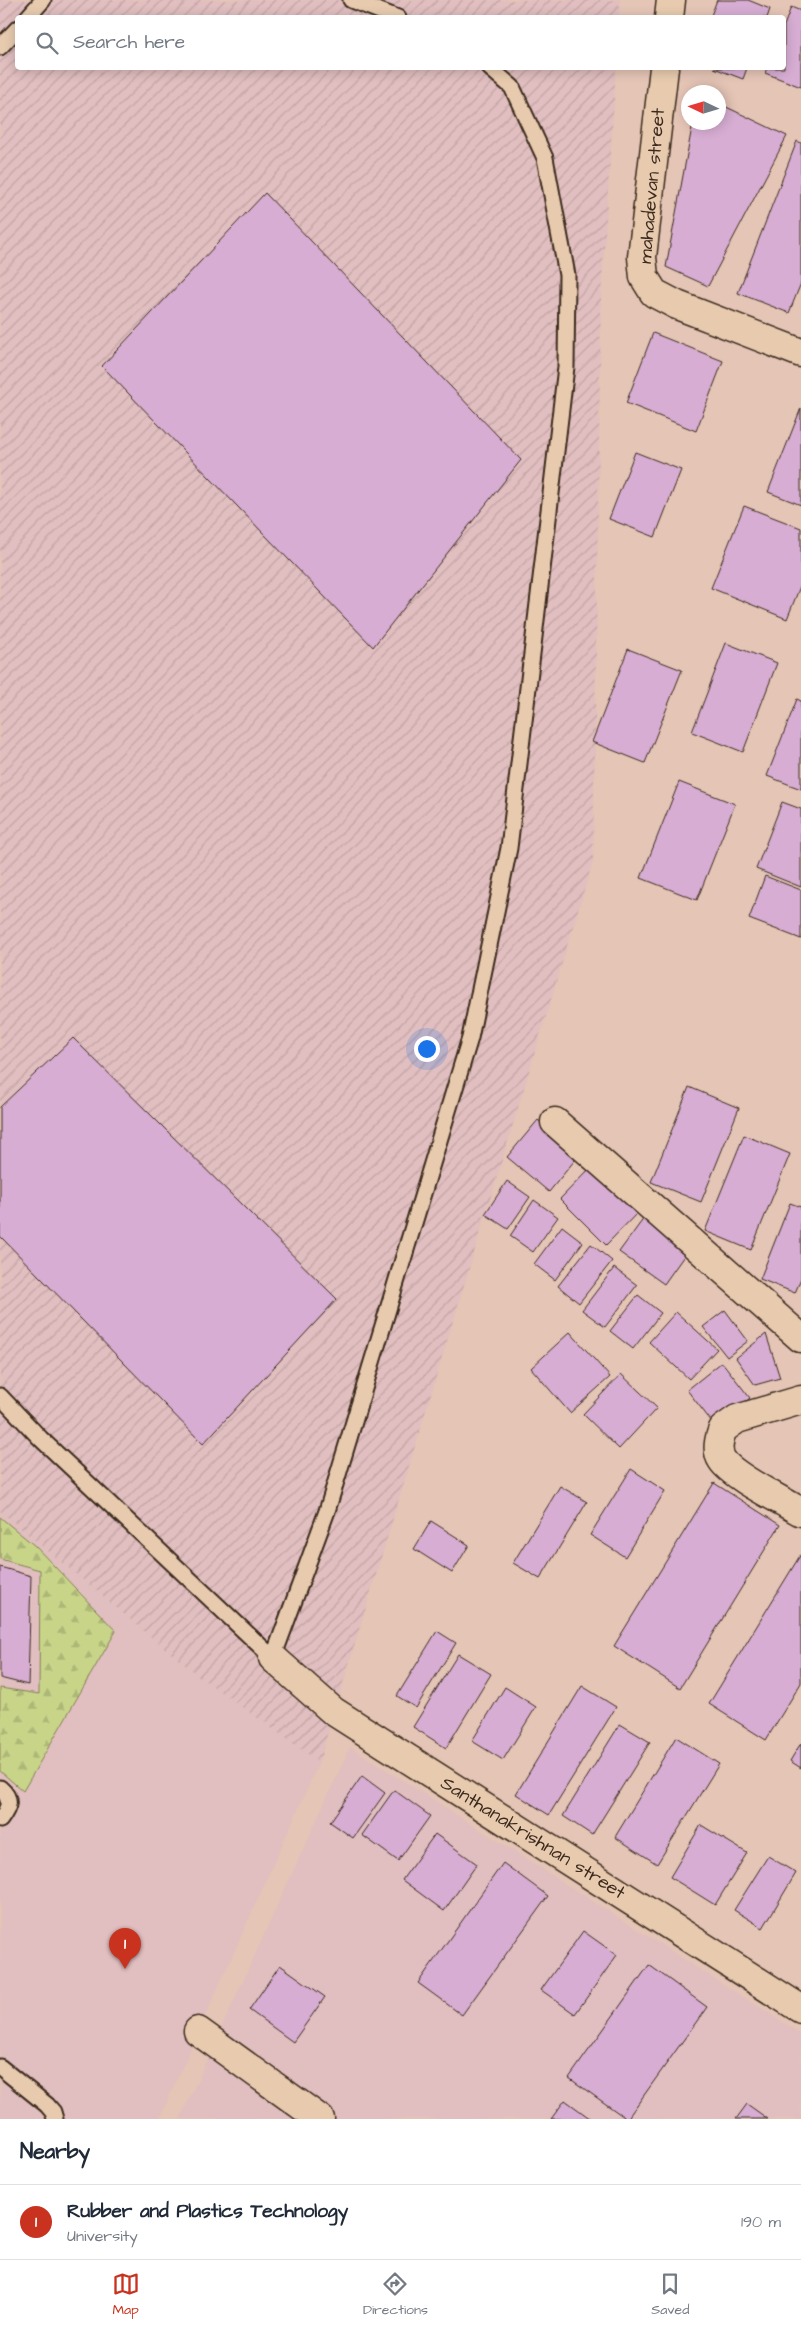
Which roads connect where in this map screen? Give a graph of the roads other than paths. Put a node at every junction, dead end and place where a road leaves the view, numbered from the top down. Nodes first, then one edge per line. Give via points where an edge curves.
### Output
1 (43, 0) edge
2 (351, 0) edge
3 (671, 0) edge
4 (30, 15) edge
5 (390, 15) edge
6 (669, 15) edge
7 (15, 31) edge
8 (0, 47) edge
9 (492, 70) edge
10 (664, 70) edge
11 (801, 353) edge
12 (555, 1122) dead end
13 (801, 1338) edge
14 (0, 1396) edge
15 (801, 1400) edge
16 (801, 1512) edge
17 (273, 1658) junction
18 (0, 1788) edge
19 (0, 1820) edge
20 (801, 2009) edge
21 (198, 2032) dead end
22 (0, 2067) edge
23 (55, 2119) edge
24 (320, 2119) edge

1 - 4 lane
2 - 5 lane
3 - 6 street
7 - 8 lane
9 - 17 lane via 512,87 545,158 567,275 566,368 509,848 467,1048 327,1511
10 - 11 street, mahadevan street via 642,258 644,277 654,293 677,305
12 - 13 street
14 - 17 lane via 41,1439
15 - 16 street via 737,1419 723,1429 719,1437 721,1458 730,1469
17 - 20 street, Santhanakrishnan street via 333,1711
18 - 19 lane via 9,1797 9,1804
21 - 24 street
22 - 23 lane via 47,2104

